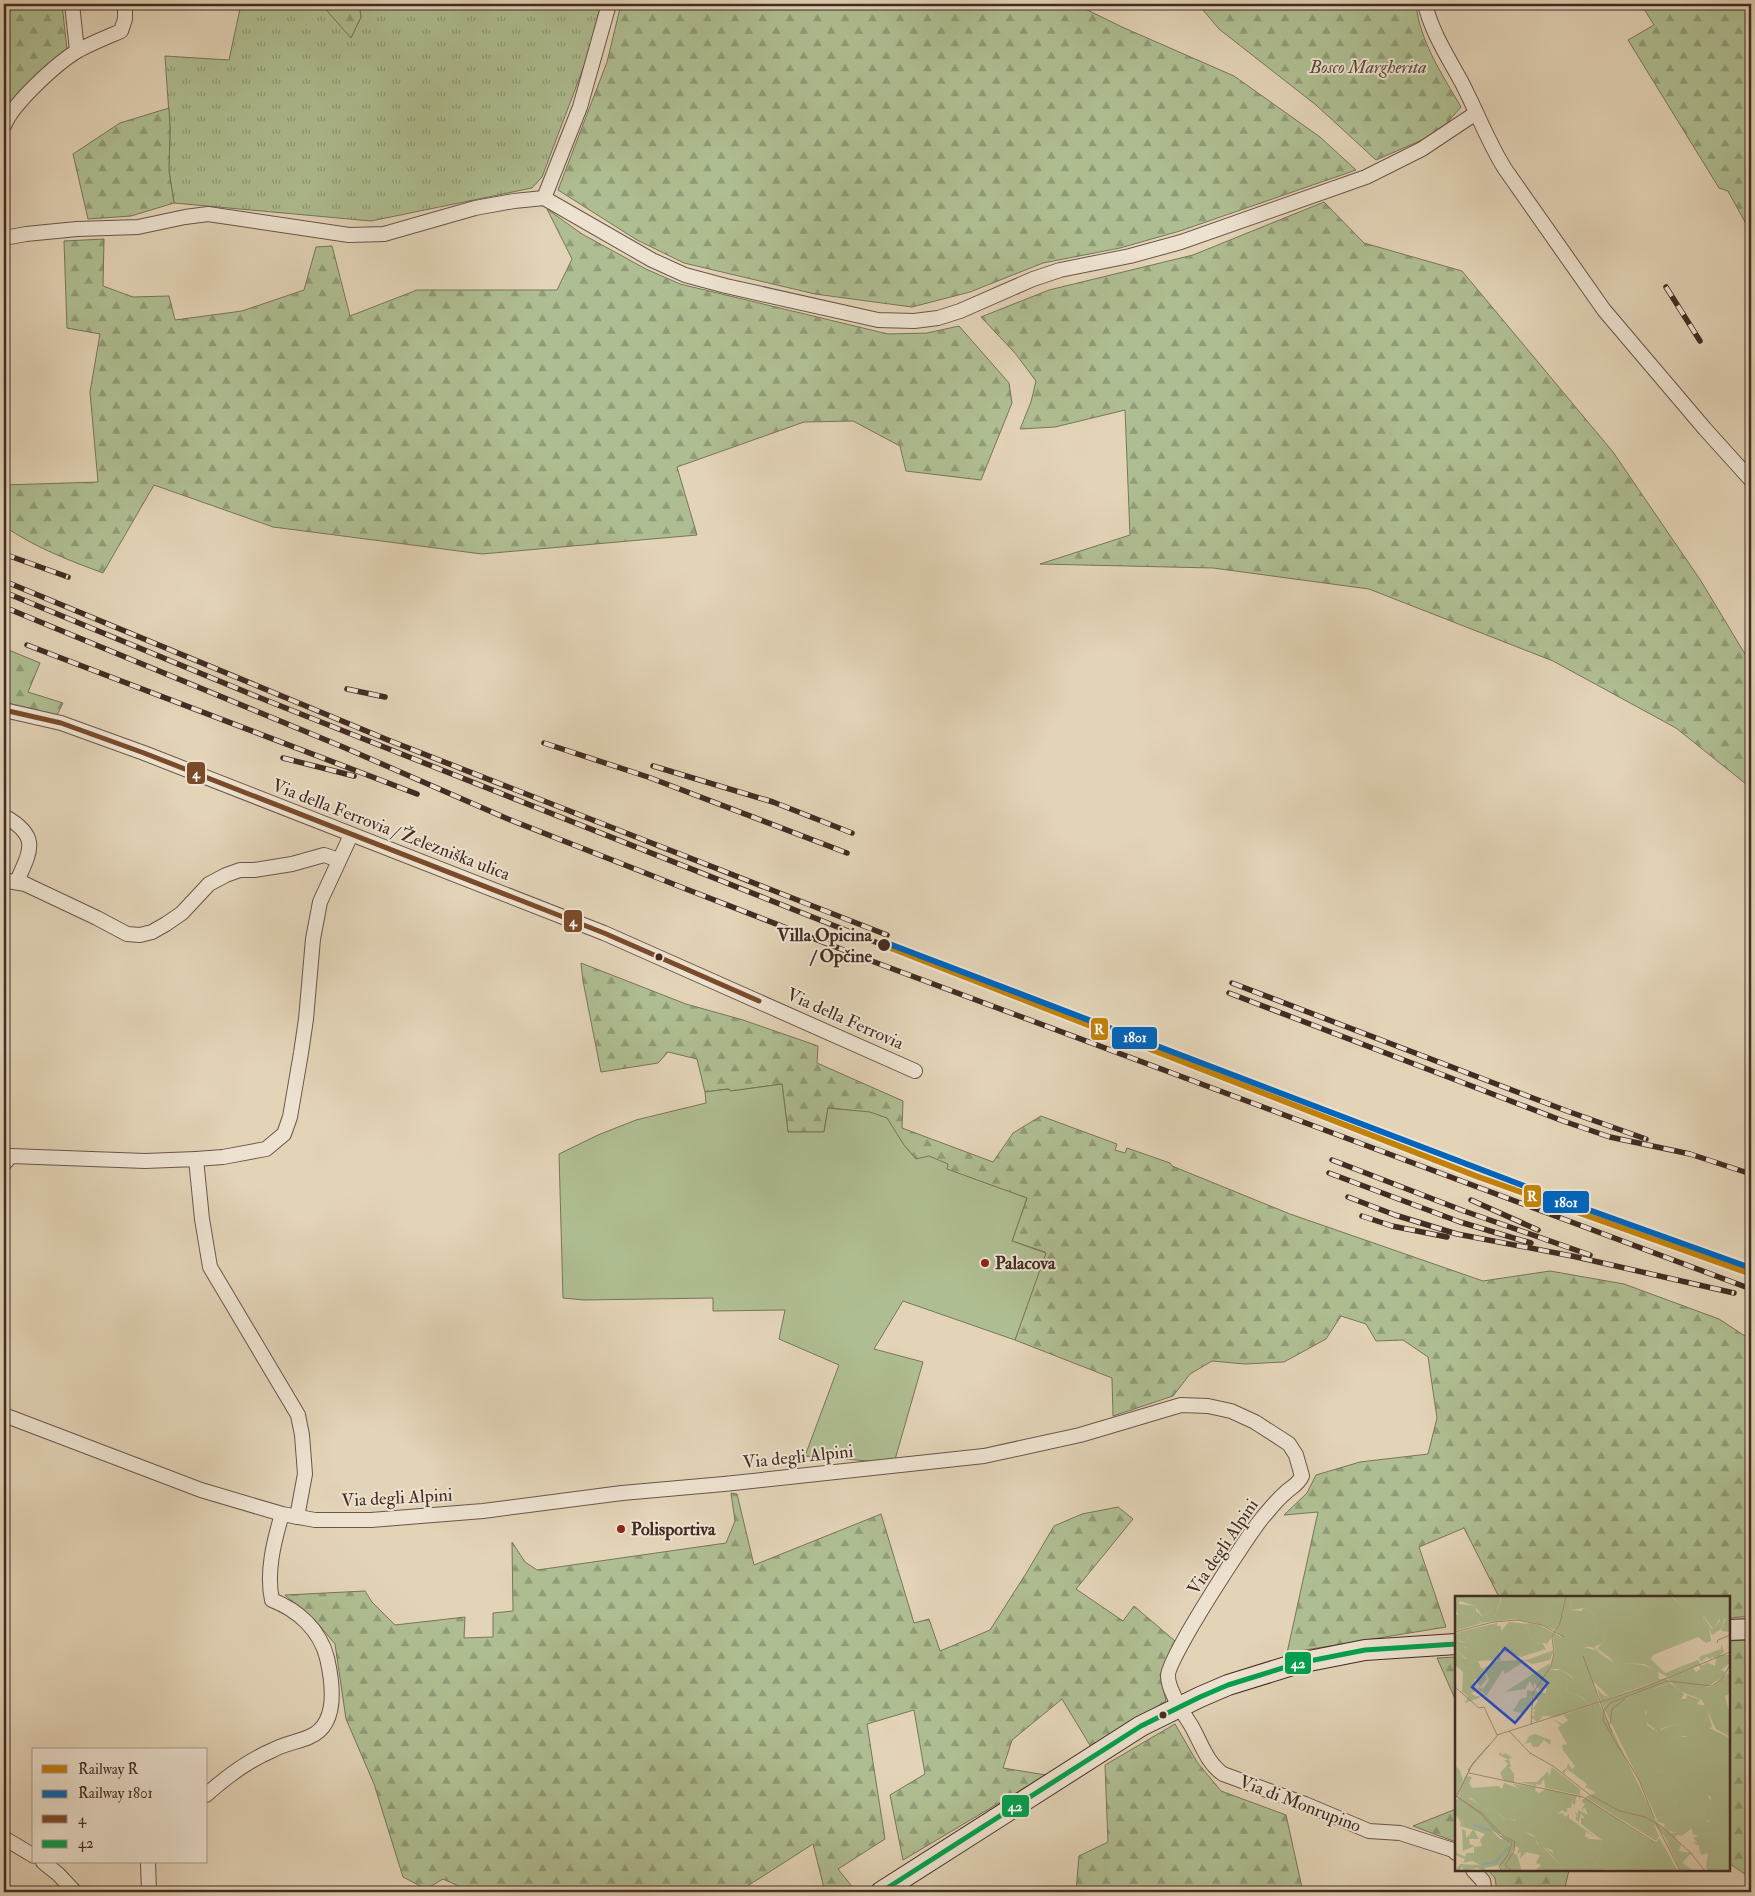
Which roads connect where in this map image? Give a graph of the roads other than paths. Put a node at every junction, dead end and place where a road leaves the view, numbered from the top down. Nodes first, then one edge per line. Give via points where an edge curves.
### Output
1 (72, 4) edge
2 (125, 4) edge
3 (609, 4) edge
4 (1425, 4) edge
5 (77, 51) junction
6 (1476, 113) junction
7 (4, 126) edge
8 (544, 198) junction
9 (4, 238) edge
10 (1751, 480) edge
11 (4, 710) edge
12 (4, 816) edge
13 (351, 835) junction
14 (339, 860) junction
15 (10, 882) edge
16 (759, 1001) joint
17 (915, 1071) dead end
18 (196, 1159) junction
19 (4, 1164) edge
20 (4, 1415) edge
21 (282, 1514) junction
22 (297, 1517) junction
23 (1751, 1629) edge
24 (1730, 1630) edge
25 (1455, 1644) edge
26 (1179, 1706) junction
27 (208, 1793) edge
28 (4, 1838) edge
29 (1455, 1852) edge
30 (32, 1855) edge
31 (45, 1864) edge
32 (148, 1864) edge
33 (1475, 1871) edge
34 (75, 1892) edge
35 (149, 1892) edge
36 (882, 1892) edge
37 (1485, 1892) edge

1 - 5 street
2 - 5 street via 121,31
3 - 8 street via 580,107
4 - 6 street via 1440,45
5 - 7 street via 22,99
6 - 8 street via 1422,149 1366,177 1181,242 1060,270 960,311 914,322 878,320 684,275 606,235
6 - 10 street via 1505,169 1604,310
8 - 9 street via 475,208 384,234 349,235 208,214 138,228 77,229
11 - 13 street, Via della Ferrovia / Železniška ulica via 95,735
12 - 15 street via 15,822 30,841 30,850
13 - 14 street
13 - 16 street, Via della Ferrovia / Železniška ulica via 604,933
14 - 15 street via 324,855 226,875 209,884 182,913 152,932 140,935 126,934 97,918
14 - 18 street via 320,902 301,1053 284,1134 266,1149
16 - 17 street, Via della Ferrovia
18 - 19 street via 146,1161 11,1156
18 - 22 street via 210,1267 298,1415 305,1474
20 - 21 street, Via degli Alpini via 201,1490
21 - 22 street, Via degli Alpini
21 - 27 street via 275,1537 269,1588 272,1600 302,1618 321,1641 330,1673 328,1718 311,1737 272,1750
22 - 26 street, Via degli Alpini via 371,1520 483,1511 622,1493 984,1456 1080,1435 1181,1405 1208,1406 1231,1411 1255,1422 1289,1444 1302,1476 1280,1497 1240,1548 1182,1642 1168,1670
23 - 24 main road
25 - 26 main road via 1365,1650 1298,1663 1228,1685
26 - 29 street, Via di Monrupino via 1214,1768 1222,1774 1369,1830 1400,1833
26 - 36 main road via 1100,1751
28 - 30 street
31 - 34 street
32 - 35 street
33 - 37 street via 1483,1881

